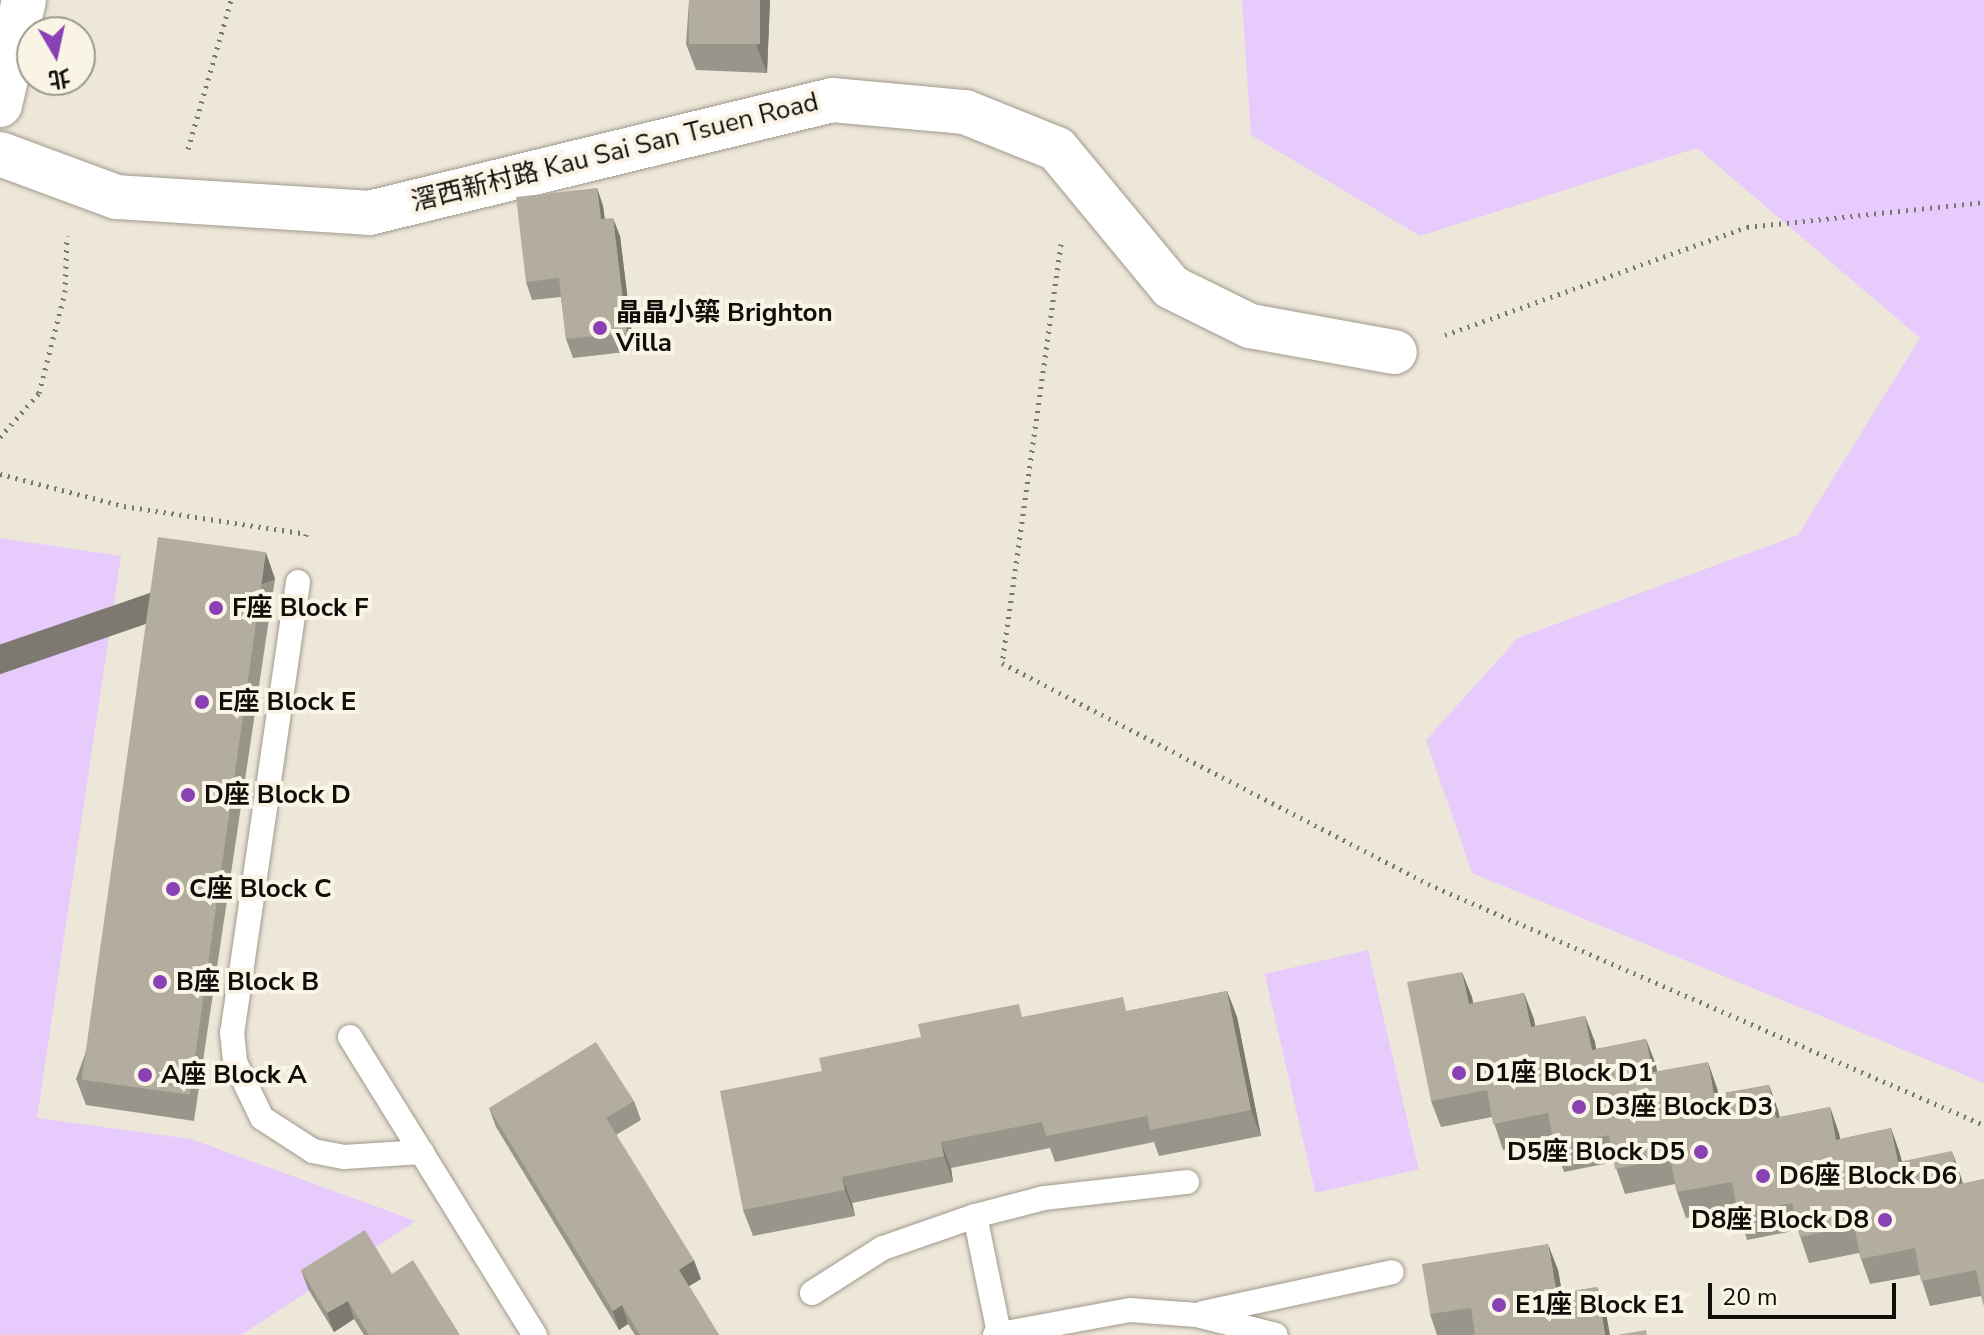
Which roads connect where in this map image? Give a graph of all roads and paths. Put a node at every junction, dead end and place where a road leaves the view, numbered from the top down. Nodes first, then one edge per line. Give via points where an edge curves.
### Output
1 (24, 0) edge
2 (231, 0) edge
3 (0, 105) edge
4 (0, 154) edge
5 (70, 181) junction
6 (172, 201) junction
7 (1984, 202) edge
8 (1060, 233) dead end
9 (1395, 352) joint
10 (0, 437) edge
11 (0, 474) edge
12 (298, 582) joint
13 (350, 1037) dead end
14 (1984, 1125) edge
15 (422, 1152) junction
16 (1187, 1182) dead end
17 (975, 1216) junction
18 (1392, 1272) dead end
19 (812, 1293) dead end
20 (1197, 1315) junction
21 (997, 1334) edge
22 (535, 1335) edge
23 (1276, 1335) edge

1 - 3 street
2 - 6 path
4 - 5 street, 滘西新村路 Kau Sai San Tsuen Road
5 - 6 street, 滘西新村路 Kau Sai San Tsuen Road via 116,197
5 - 10 path via 65,292 39,393
6 - 9 street, 滘西新村路 Kau Sai San Tsuen Road via 369,213 832,100 965,112 1057,149 1171,287 1250,326
7 - 9 path via 1747,227
8 - 14 path via 1002,663 1428,884
11 - 12 path via 124,506 306,534
12 - 15 lane via 232,1032 235,1062 262,1118 313,1151 344,1157
13 - 15 lane
15 - 22 lane
16 - 17 lane via 1044,1198
17 - 19 lane via 883,1248
17 - 21 lane
18 - 20 lane
20 - 21 lane via 1130,1310
20 - 23 lane

